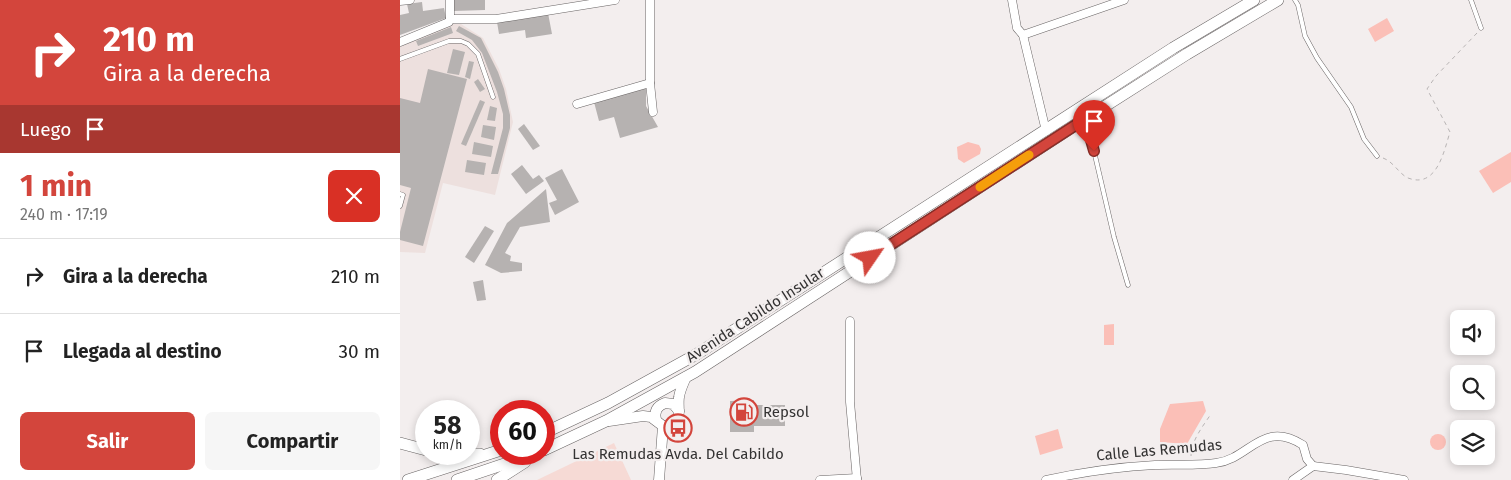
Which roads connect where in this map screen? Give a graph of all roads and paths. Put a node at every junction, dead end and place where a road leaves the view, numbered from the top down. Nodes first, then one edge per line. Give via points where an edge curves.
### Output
1 (410, 0) edge
2 (450, 0) edge
3 (615, 0) edge
4 (650, 0) edge
5 (1012, 0) edge
6 (1124, 0) edge
7 (1254, 0) edge
8 (1278, 0) edge
9 (1295, 0) edge
10 (1471, 0) edge
11 (400, 1) edge
12 (450, 19) junction
13 (1481, 28) joint
14 (1023, 35) junction
15 (400, 42) edge
16 (400, 59) edge
17 (650, 83) junction
18 (492, 97) dead end
19 (577, 104) dead end
20 (653, 112) dead end
21 (1085, 119) junction
22 (1046, 131) junction
23 (1376, 156) joint
24 (400, 194) edge
25 (400, 206) edge
26 (1128, 285) dead end
27 (850, 320) dead end
28 (686, 377) junction
29 (678, 411) junction
30 (1211, 414) dead end
31 (606, 421) junction
32 (660, 423) junction
33 (555, 428) edge
34 (400, 443) edge
35 (555, 445) edge
36 (415, 447) edge
37 (490, 454) edge
38 (1191, 464) junction
39 (502, 465) edge
40 (519, 465) edge
41 (1313, 466) junction
42 (857, 479) edge
43 (408, 480) edge
44 (457, 480) edge
45 (497, 480) edge
46 (659, 480) edge
47 (820, 480) edge
48 (1046, 480) edge
49 (1293, 480) edge
50 (1404, 480) edge

1 - 11 street
2 - 12 street
3 - 12 street via 496,19
4 - 17 street
5 - 14 street via 1017,28
6 - 14 street
7 - 22 main road, Avenida Cabildo Insular via 1173,48
8 - 21 main road, Avenida Cabildo Insular
9 - 23 lane via 1305,36 1351,107 1364,139
10 - 13 lane
12 - 15 street
13 - 23 path via 1427,88 1450,132 1438,167 1430,176 1419,179 1407,177 1390,160
14 - 22 street
16 - 18 lane via 449,41 461,40 478,54
17 - 19 street
17 - 20 street
21 - 26 lane
21 - 28 main road, Avenida Cabildo Insular
22 - 33 main road, Avenida Cabildo Insular via 697,354 608,404
24 - 25 lane via 403,194
27 - 42 street via 850,402
28 - 29 street via 680,389
28 - 31 main road, Avenida Cabildo Insular
29 - 32 street via 677,422 668,427
29 - 32 street via 673,404 665,403 656,411
30 - 38 path via 1191,451
31 - 32 street via 643,416
31 - 35 main road, Avenida Cabildo Insular
32 - 46 street
34 - 36 main road
37 - 43 main road
38 - 41 street, Calle Las Remudas via 1230,459 1258,441 1272,437 1294,439 1304,445 1307,459
38 - 48 street, Calle Las Remudas via 1096,470
39 - 44 main road
40 - 45 main road
41 - 49 street
41 - 50 street
42 - 47 street

